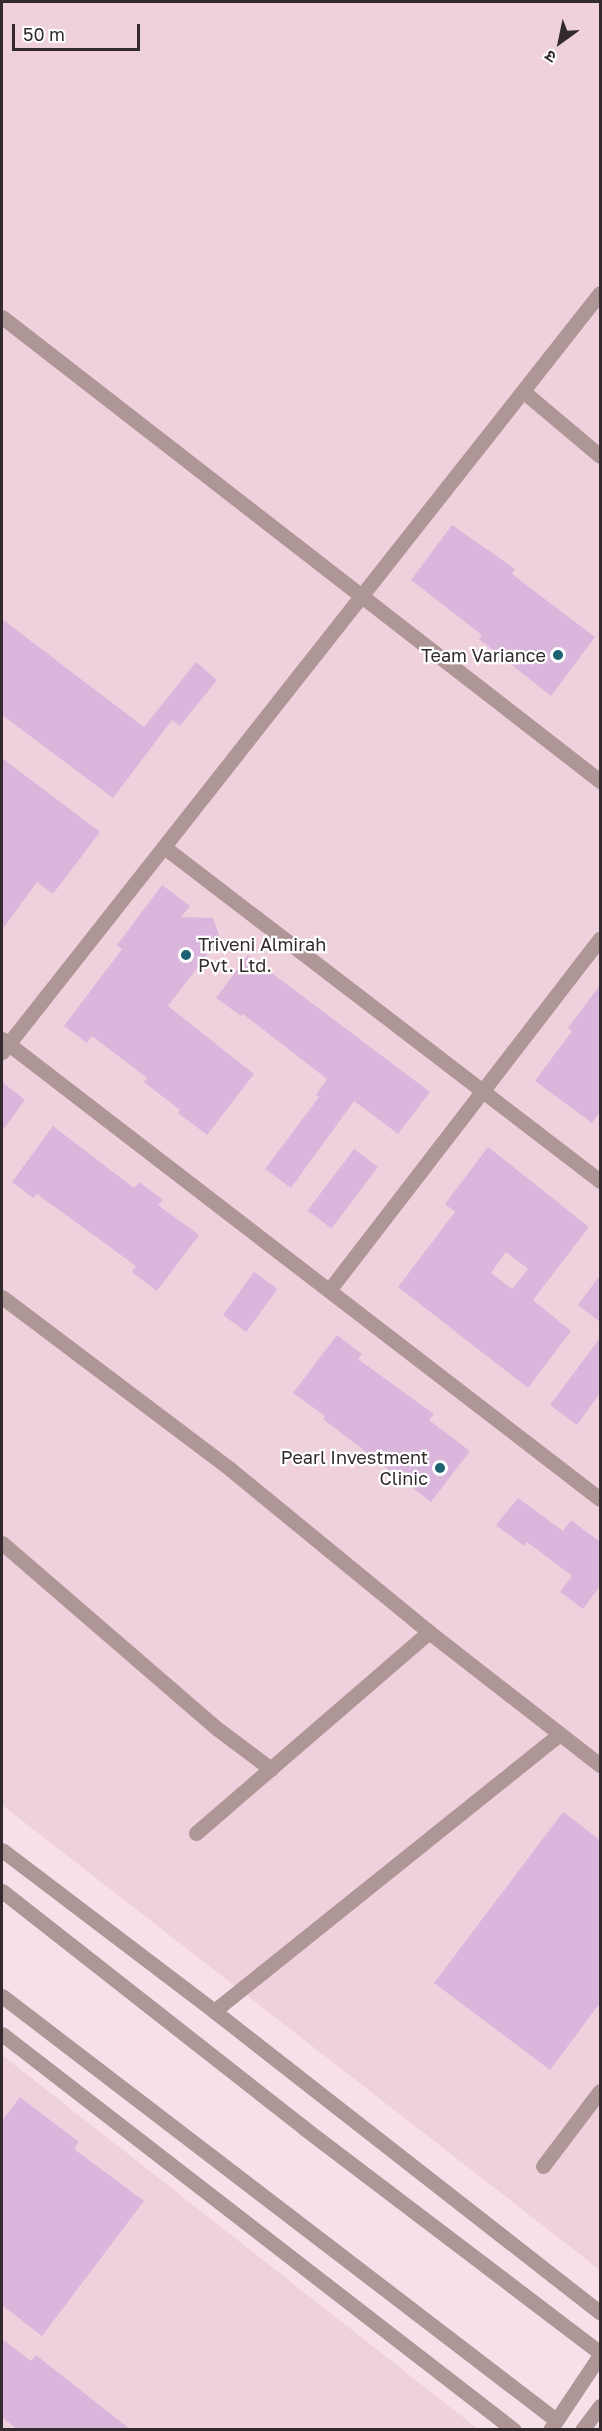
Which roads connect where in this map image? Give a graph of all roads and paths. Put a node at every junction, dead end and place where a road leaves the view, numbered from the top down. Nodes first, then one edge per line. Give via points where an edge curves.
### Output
1 (600, 293) edge
2 (2, 317) edge
3 (524, 392) junction
4 (600, 456) edge
5 (364, 595) junction
6 (600, 781) edge
7 (164, 847) junction
8 (600, 939) edge
9 (4, 1045) edge
10 (482, 1089) junction
11 (600, 1181) edge
12 (330, 1289) junction
13 (2, 1297) edge
14 (600, 1498) edge
15 (2, 1543) edge
16 (429, 1632) junction
17 (560, 1734) junction
18 (600, 1765) edge
19 (271, 1769) junction
20 (196, 1833) dead end
21 (2, 1850) edge
22 (2, 1891) edge
23 (2, 1996) edge
24 (214, 2011) junction
25 (2, 2034) edge
26 (600, 2091) edge
27 (543, 2166) dead end
28 (600, 2313) edge
29 (600, 2354) edge
30 (600, 2406) edge
31 (553, 2425) edge
32 (514, 2430) edge
33 (582, 2430) edge

1 - 3 street
2 - 5 street
3 - 4 street
3 - 5 street
5 - 6 street
5 - 7 street
7 - 9 street
7 - 10 street
8 - 10 street
9 - 12 street
10 - 11 street
10 - 12 street
12 - 14 street
13 - 16 street via 230,1469
15 - 19 street via 215,1727
16 - 17 street
16 - 19 street
17 - 18 street
17 - 24 street
19 - 20 street
21 - 24 street
22 - 29 street
23 - 31 street
24 - 28 street
25 - 32 street
26 - 27 street
29 - 31 street
30 - 33 street

